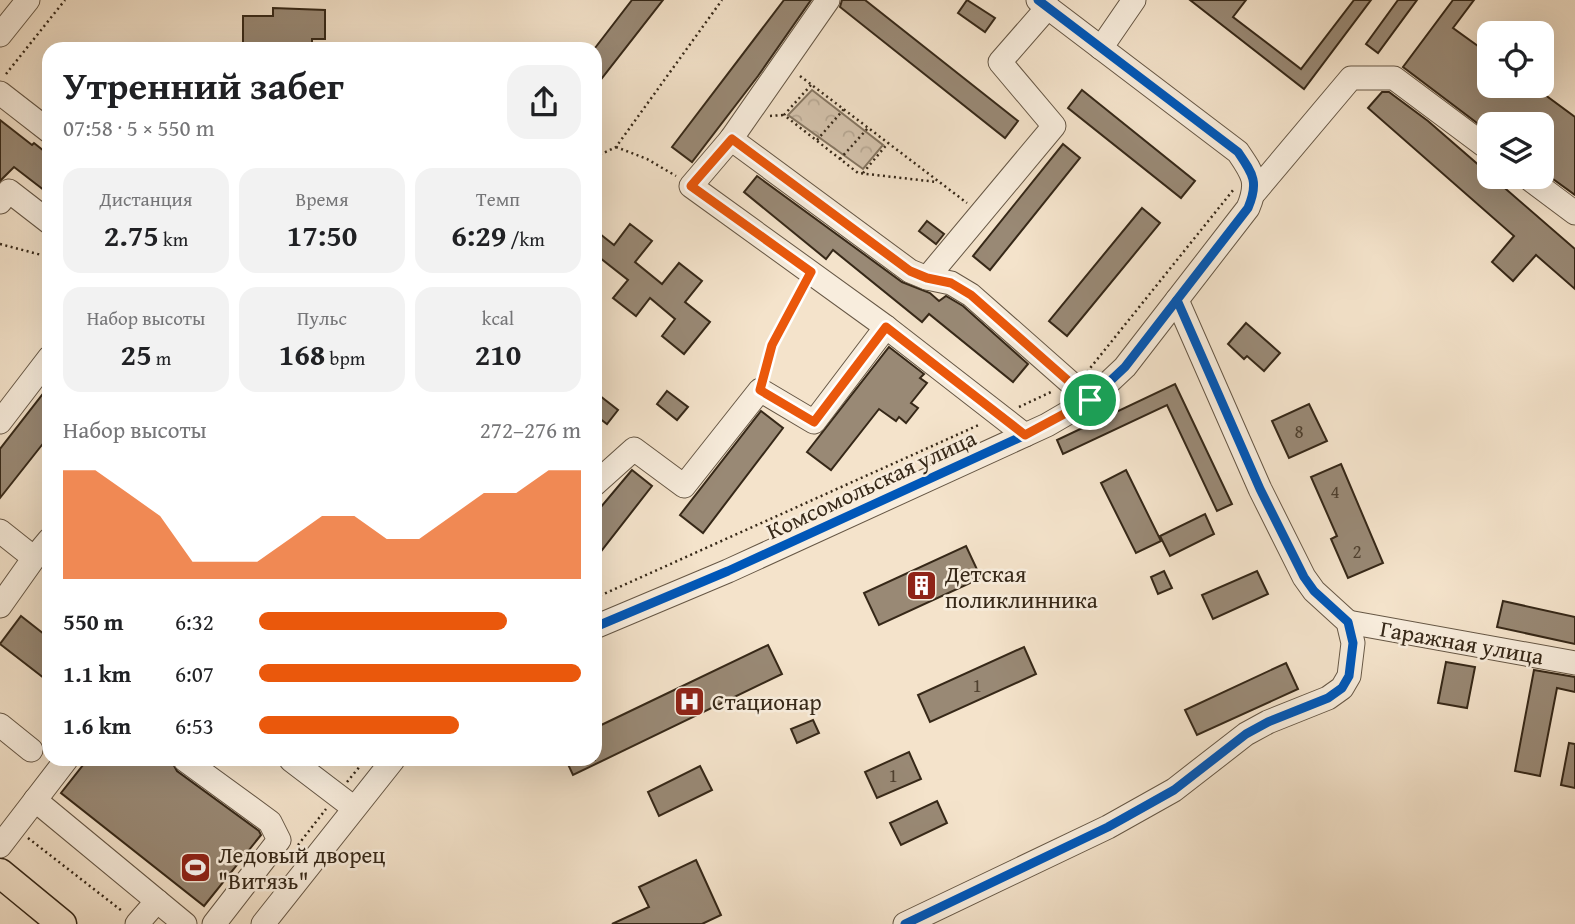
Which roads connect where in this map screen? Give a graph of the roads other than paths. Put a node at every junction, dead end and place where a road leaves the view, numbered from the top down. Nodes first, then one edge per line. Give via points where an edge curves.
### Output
1 (28, 0) edge
2 (828, 0) edge
3 (1134, 0) edge
4 (1043, 4) edge
5 (0, 35) edge
6 (1101, 48) junction
7 (0, 93) edge
8 (42, 126) edge
9 (732, 139) junction
10 (1477, 140) edge
11 (1247, 185) junction
12 (1543, 189) edge
13 (0, 202) edge
14 (1575, 213) edge
15 (42, 217) edge
16 (927, 278) junction
17 (1177, 300) junction
18 (886, 327) junction
19 (42, 364) edge
20 (9, 394) edge
21 (1090, 400) junction
22 (0, 422) edge
23 (1025, 435) junction
24 (602, 478) edge
25 (0, 531) edge
26 (42, 558) edge
27 (0, 606) edge
28 (1348, 622) junction
29 (602, 624) edge
30 (1575, 663) edge
31 (0, 725) edge
32 (31, 750) dead end
33 (61, 766) edge
34 (194, 766) edge
35 (299, 766) edge
36 (386, 766) edge
37 (35, 800) junction
38 (346, 802) junction
39 (0, 846) edge
40 (0, 873) edge
41 (157, 901) junction
42 (62, 924) edge
43 (137, 924) edge
44 (185, 924) edge
45 (214, 924) edge
46 (263, 924) edge
47 (905, 924) edge

1 - 5 street
2 - 9 street
3 - 6 street
4 - 6 street
4 - 16 street via 1000,62 1054,126
6 - 11 street via 1238,152
7 - 8 street
9 - 16 street via 910,271
9 - 18 street via 691,186
10 - 11 street via 1394,78 1351,78
11 - 17 street, Комсомольская улица via 1248,208
12 - 14 street
13 - 15 street via 9,191
16 - 21 street via 951,283 971,295
17 - 21 street, Комсомольская улица via 1125,367
17 - 28 street via 1304,577
18 - 23 street
18 - 24 street via 814,422 760,390 684,486 634,449
19 - 20 street
20 - 22 street
21 - 23 street, Комсомольская улица
23 - 29 street, Комсомольская улица
25 - 26 street
26 - 27 street
28 - 30 street, Гаражная улица
28 - 47 street via 1353,643 1349,676 1328,698 1246,734 1174,790 1108,827
31 - 32 street
33 - 37 street
34 - 45 street via 270,822 279,840
35 - 38 street
36 - 38 street
37 - 39 street
37 - 41 street
38 - 46 street
40 - 42 main road
41 - 43 street
41 - 44 street

